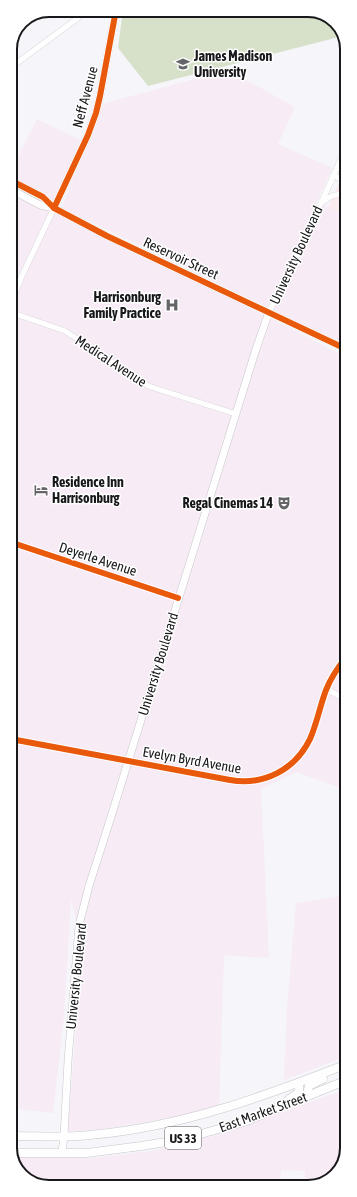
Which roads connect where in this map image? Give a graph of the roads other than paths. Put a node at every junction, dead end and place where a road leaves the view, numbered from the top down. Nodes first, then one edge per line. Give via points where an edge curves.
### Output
1 (115, 17) edge
2 (78, 18) dead end
3 (17, 63) edge
4 (340, 160) edge
5 (333, 175) junction
6 (340, 179) edge
7 (17, 184) edge
8 (17, 193) edge
9 (340, 194) edge
10 (321, 204) junction
11 (54, 208) junction
12 (17, 289) edge
13 (269, 312) junction
14 (17, 314) edge
15 (340, 346) edge
16 (236, 414) junction
17 (17, 544) edge
18 (178, 598) junction
19 (340, 665) edge
20 (326, 689) junction
21 (340, 696) edge
22 (17, 740) edge
23 (128, 761) junction
24 (340, 1067) edge
25 (334, 1069) junction
26 (300, 1083) junction
27 (340, 1083) edge
28 (306, 1097) junction
29 (270, 1111) junction
30 (17, 1136) edge
31 (64, 1136) junction
32 (18, 1153) edge
33 (62, 1153) junction

1 - 11 main road, Neff Avenue via 96,113
2 - 3 street
4 - 5 street, University Boulevard
5 - 6 street
5 - 10 street, University Boulevard
7 - 11 main road, Reservoir Street via 43,197
8 - 11 main road, Reservoir Street via 40,205
9 - 10 street via 331,196
10 - 13 street, University Boulevard
11 - 12 street, Neff Avenue
11 - 13 main road, Reservoir Street via 110,238
13 - 15 main road, Reservoir Street
13 - 16 main road, University Boulevard
14 - 16 street, Medical Avenue via 65,331 148,386
16 - 18 main road, University Boulevard
17 - 18 street, Deyerle Avenue
18 - 23 main road, University Boulevard
19 - 20 street, Evelyn Byrd Avenue
20 - 21 street
20 - 23 street, Evelyn Byrd Avenue via 312,734 303,750 288,766 268,778 234,781
22 - 23 street, Evelyn Byrd Avenue
23 - 31 main road, University Boulevard via 79,925
24 - 25 highway, East Market Street / US 33
25 - 26 highway, East Market Street / US 33
25 - 28 highway via 328,1077 309,1086
26 - 29 highway via 296,1095
26 - 31 highway, East Market Street / US 33 via 244,1103 190,1118 118,1132
27 - 28 highway, East Market Street / US 33
28 - 29 highway, East Market Street / US 33
29 - 33 highway, East Market Street / US 33 via 228,1126 166,1142 98,1152
30 - 31 highway, East Market Street / US 33
31 - 33 main road, University Boulevard
32 - 33 highway, East Market Street / US 33

